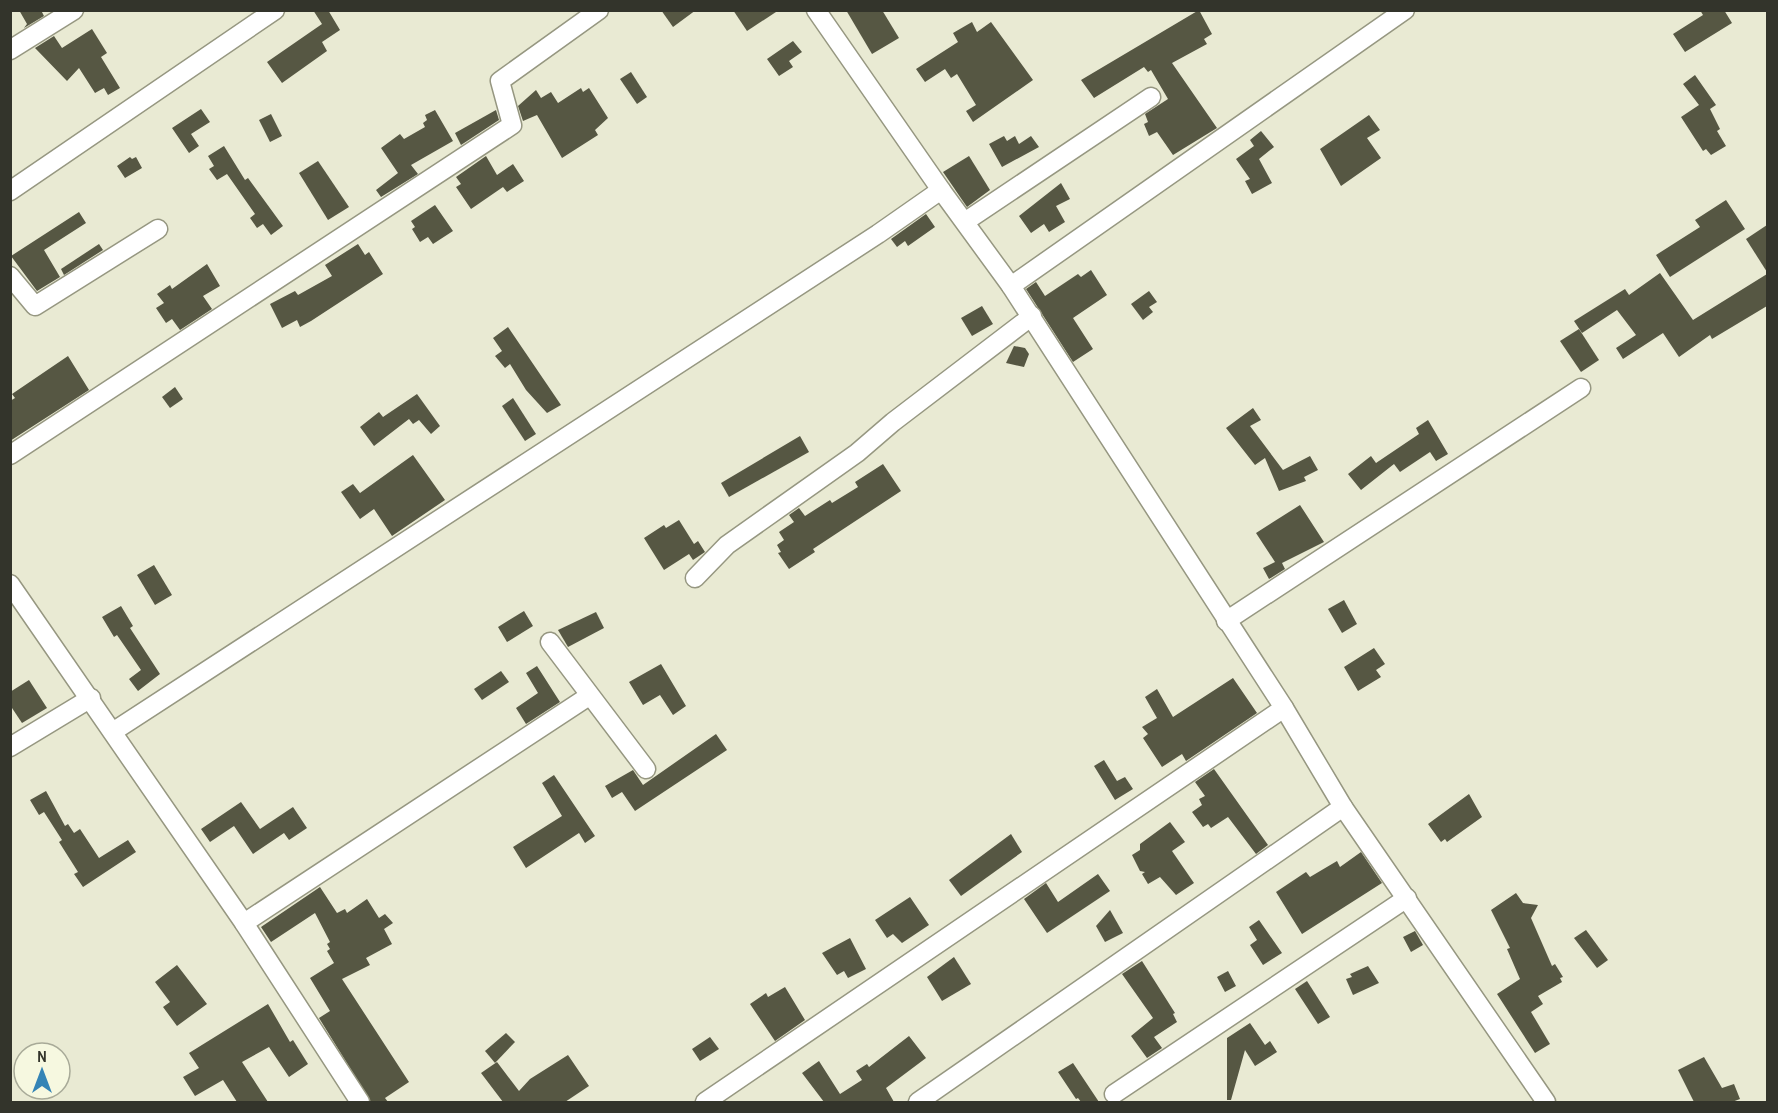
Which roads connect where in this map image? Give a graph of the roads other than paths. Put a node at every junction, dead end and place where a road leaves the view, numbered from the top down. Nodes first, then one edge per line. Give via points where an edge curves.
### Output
1 (74, 10) edge
2 (275, 10) edge
3 (599, 10) edge
4 (816, 10) edge
5 (1405, 10) edge
6 (10, 50) edge
7 (1151, 97) dead end
8 (940, 190) junction
9 (10, 191) edge
10 (966, 221) junction
11 (158, 229) dead end
12 (10, 276) edge
13 (1011, 286) junction
14 (1032, 316) junction
15 (1581, 388) dead end
16 (10, 455) edge
17 (695, 578) dead end
18 (10, 584) edge
19 (1226, 621) junction
20 (550, 642) dead end
21 (589, 696) junction
22 (91, 698) junction
23 (1284, 708) junction
24 (114, 730) junction
25 (10, 747) edge
26 (646, 769) dead end
27 (1343, 807) junction
28 (1407, 898) junction
29 (244, 923) junction
30 (1114, 1094) dead end
31 (360, 1102) edge
32 (705, 1102) edge
33 (918, 1102) edge
34 (1546, 1102) edge

1 - 6 street
2 - 9 street
3 - 16 street via 500,81 512,125
4 - 8 street
5 - 13 street
7 - 10 street
8 - 10 street
8 - 24 street via 478,496
10 - 13 street
11 - 12 street via 35,306
13 - 14 street
14 - 17 street via 849,459 728,545
14 - 19 street
15 - 19 street
18 - 22 street
19 - 23 street
20 - 21 street
21 - 26 street
21 - 29 street
22 - 24 street
22 - 25 street
23 - 27 street
23 - 32 street
24 - 29 street
27 - 28 street
27 - 33 street
28 - 30 street
28 - 34 street
29 - 31 street

